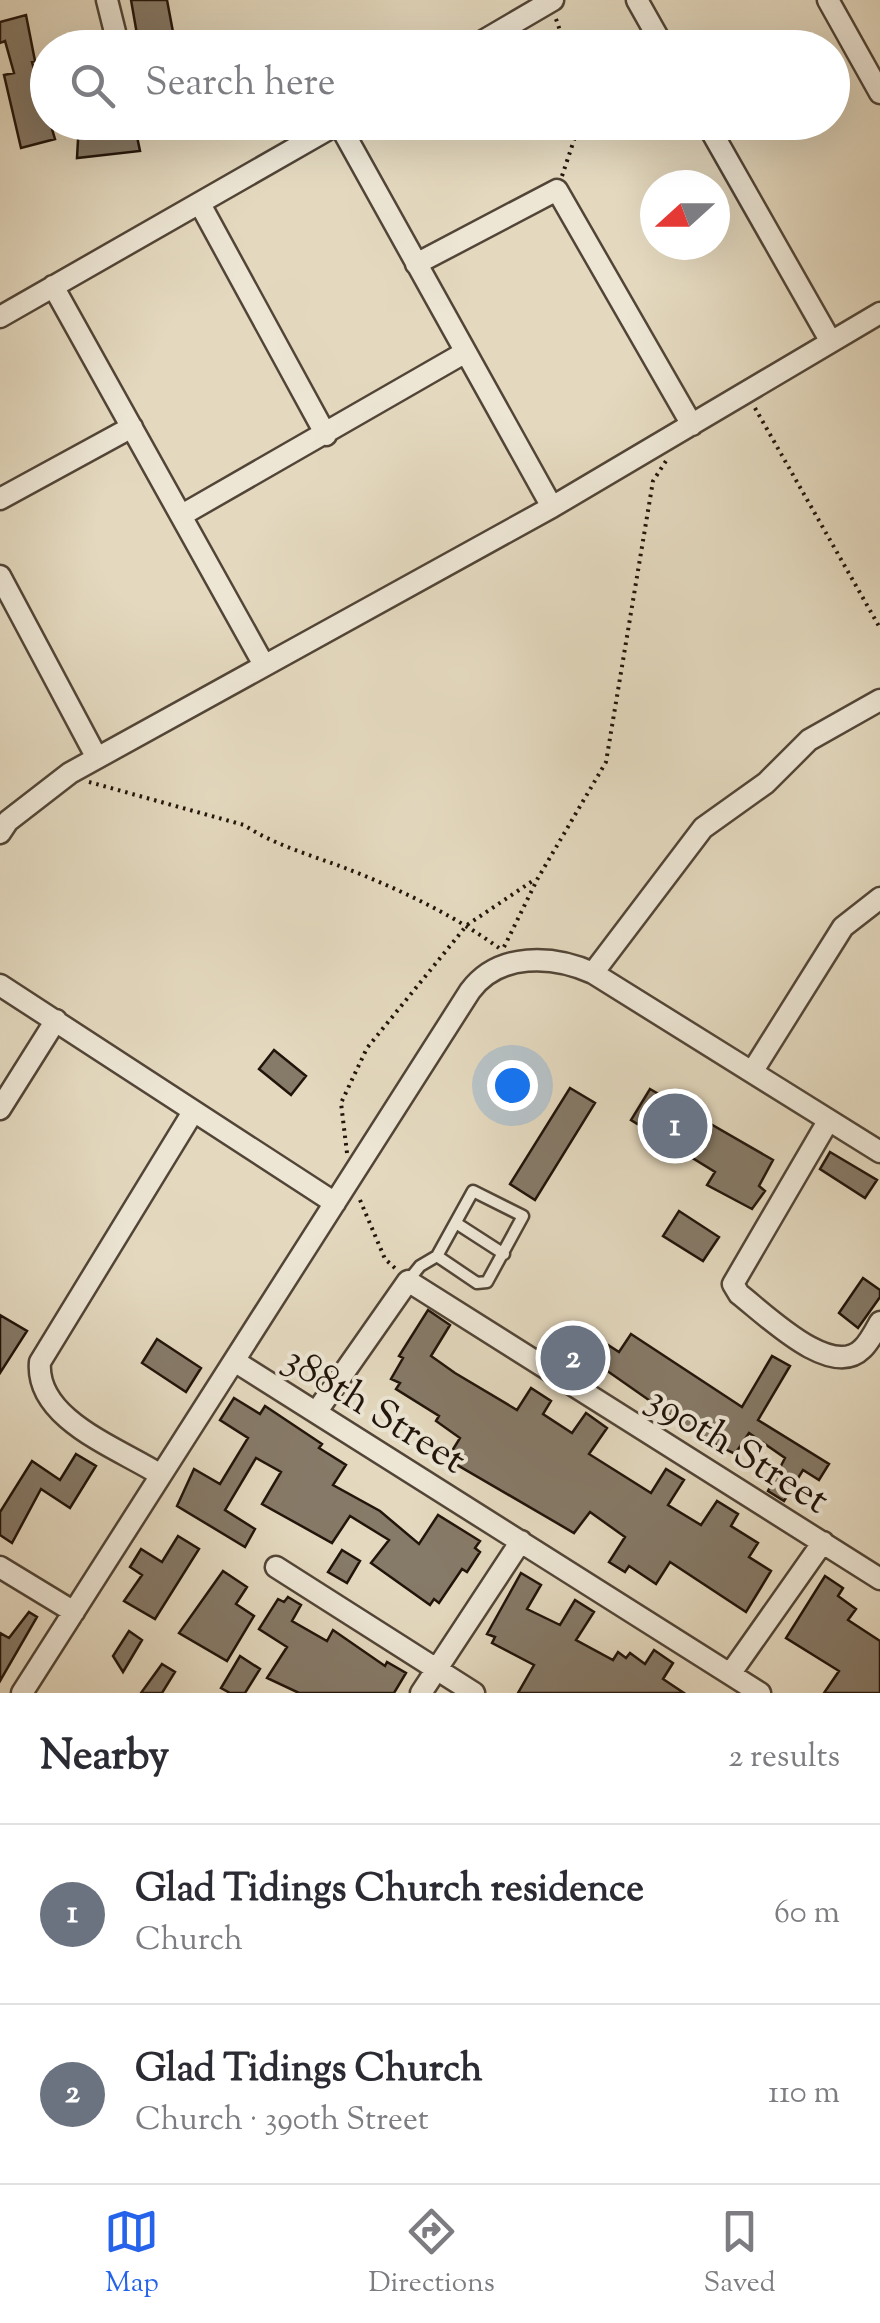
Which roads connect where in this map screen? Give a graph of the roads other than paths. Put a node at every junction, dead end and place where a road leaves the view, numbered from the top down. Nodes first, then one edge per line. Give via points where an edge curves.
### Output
1 (107, 0) edge
2 (637, 0) edge
3 (828, 0) edge
4 (552, 1) edge
5 (114, 30) edge
6 (502, 30) edge
7 (654, 30) edge
8 (845, 30) edge
9 (850, 40) edge
10 (880, 94) edge
11 (311, 140) edge
12 (349, 140) edge
13 (716, 140) edge
14 (200, 204) junction
15 (416, 264) junction
16 (53, 286) junction
17 (880, 313) edge
18 (0, 316) edge
19 (831, 342) junction
20 (464, 353) junction
21 (692, 425) junction
22 (132, 428) junction
23 (326, 435) junction
24 (0, 499) edge
25 (552, 507) junction
26 (182, 516) junction
27 (0, 576) edge
28 (264, 665) junction
29 (880, 700) edge
30 (97, 758) junction
31 (3, 823) edge
32 (880, 898) edge
33 (593, 973) junction
34 (0, 985) edge
35 (56, 1020) junction
36 (752, 1072) junction
37 (0, 1109) edge
38 (194, 1112) junction
39 (828, 1123) junction
40 (880, 1152) edge
41 (335, 1203) junction
42 (456, 1223) junction
43 (504, 1254) junction
44 (437, 1256) junction
45 (408, 1281) junction
46 (880, 1322) edge
47 (236, 1362) junction
48 (317, 1411) junction
49 (159, 1474) junction
50 (520, 1541) junction
51 (823, 1542) junction
52 (0, 1567) edge
53 (276, 1567) dead end
54 (880, 1578) edge
55 (74, 1612) junction
56 (436, 1670) junction
57 (730, 1674) junction
58 (22, 1693) edge
59 (422, 1693) edge
60 (474, 1693) edge
61 (760, 1693) edge

1 - 5 street
2 - 7 street
3 - 8 street
4 - 6 street
9 - 10 street
11 - 14 street
12 - 15 street
13 - 19 street
14 - 16 street
14 - 23 street
15 - 20 street
15 - 21 street via 557,190
16 - 18 street
16 - 22 street
17 - 19 street
19 - 21 street
20 - 23 street
20 - 25 street
21 - 25 street
22 - 24 street
22 - 26 street
23 - 26 street
25 - 28 street
26 - 28 street
27 - 30 street
28 - 30 street
29 - 33 street via 808,740 766,783 702,828
30 - 31 street
32 - 36 street via 843,927
33 - 36 street
33 - 41 street via 568,961 522,962 480,978
34 - 35 street
35 - 37 street
35 - 38 street
36 - 39 street
38 - 41 street
38 - 49 street via 40,1362 42,1391 62,1414
39 - 40 street
39 - 46 street via 733,1284 824,1357 862,1350
41 - 47 street
42 - 43 lane
42 - 43 lane via 477,1190 523,1216
42 - 44 lane
43 - 44 lane via 482,1284
44 - 45 lane
45 - 48 street
45 - 51 street, 390th Street
47 - 48 street, 388th Street
47 - 49 street, 388th Street
48 - 50 street, 388th Street
49 - 55 street, 388th Street
50 - 56 street
50 - 57 street, 388th Street
51 - 54 street, 390th Street
51 - 57 street
52 - 55 street
53 - 56 street
55 - 58 street, 388th Street
56 - 59 street
56 - 60 street
57 - 61 street, 388th Street

